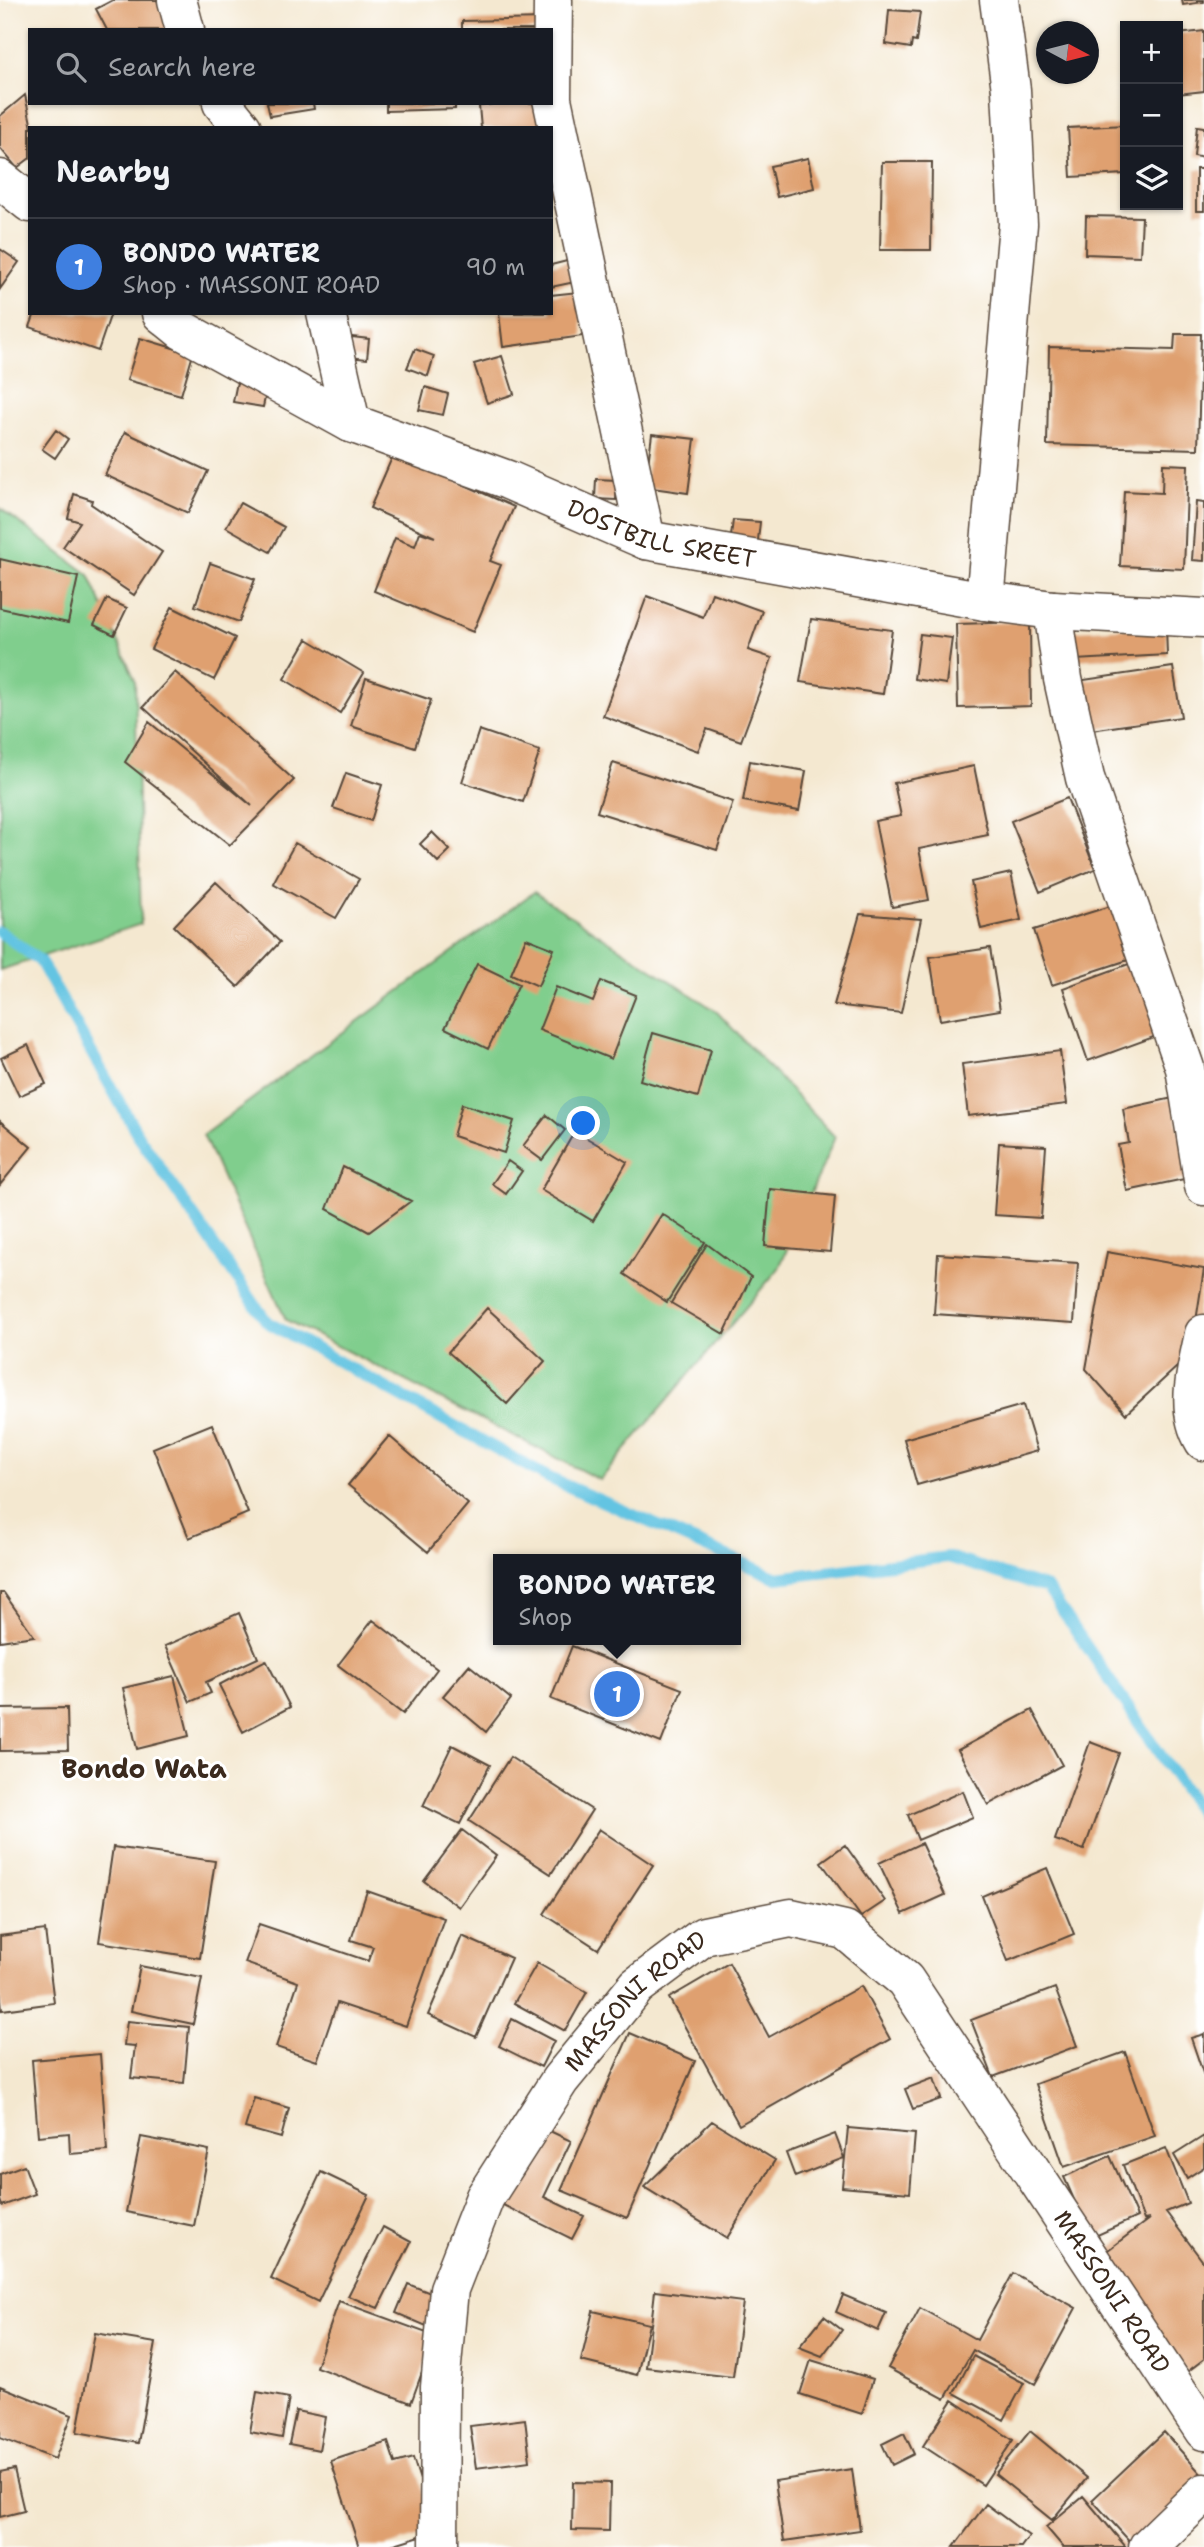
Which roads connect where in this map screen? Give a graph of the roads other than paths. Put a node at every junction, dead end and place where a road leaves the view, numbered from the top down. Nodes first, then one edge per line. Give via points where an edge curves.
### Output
1 (177, 0) edge
2 (553, 0) edge
3 (999, 0) edge
4 (184, 28) edge
5 (553, 28) edge
6 (553, 104) edge
7 (224, 105) edge
8 (240, 126) edge
9 (0, 179) edge
10 (28, 201) edge
11 (163, 315) edge
12 (326, 315) edge
13 (351, 423) junction
14 (646, 540) junction
15 (985, 601) junction
16 (1053, 610) junction
17 (1204, 618) edge
18 (1204, 1186) edge
19 (1204, 1334) edge
20 (1204, 1441) edge
21 (1204, 2431) edge
22 (1204, 2493) edge
23 (439, 2547) edge
24 (1148, 2547) edge

1 - 4 street
2 - 5 street
3 - 15 street via 1011,90 1017,223
6 - 14 street
7 - 8 street
9 - 10 street
11 - 13 street, DOSTBILL SREET via 182,330
12 - 13 street
13 - 14 street, DOSTBILL SREET via 508,480
14 - 15 street, DOSTBILL SREET
15 - 16 street, DOSTBILL SREET
16 - 17 street, DOSTBILL SREET
16 - 18 street via 1085,778 1185,1068
19 - 20 street via 1193,1392 1196,1427
21 - 23 street, MASSONI ROAD via 905,1980 845,1930 791,1918 704,1936 637,1986 560,2080 485,2197 449,2289 440,2387
22 - 24 street

